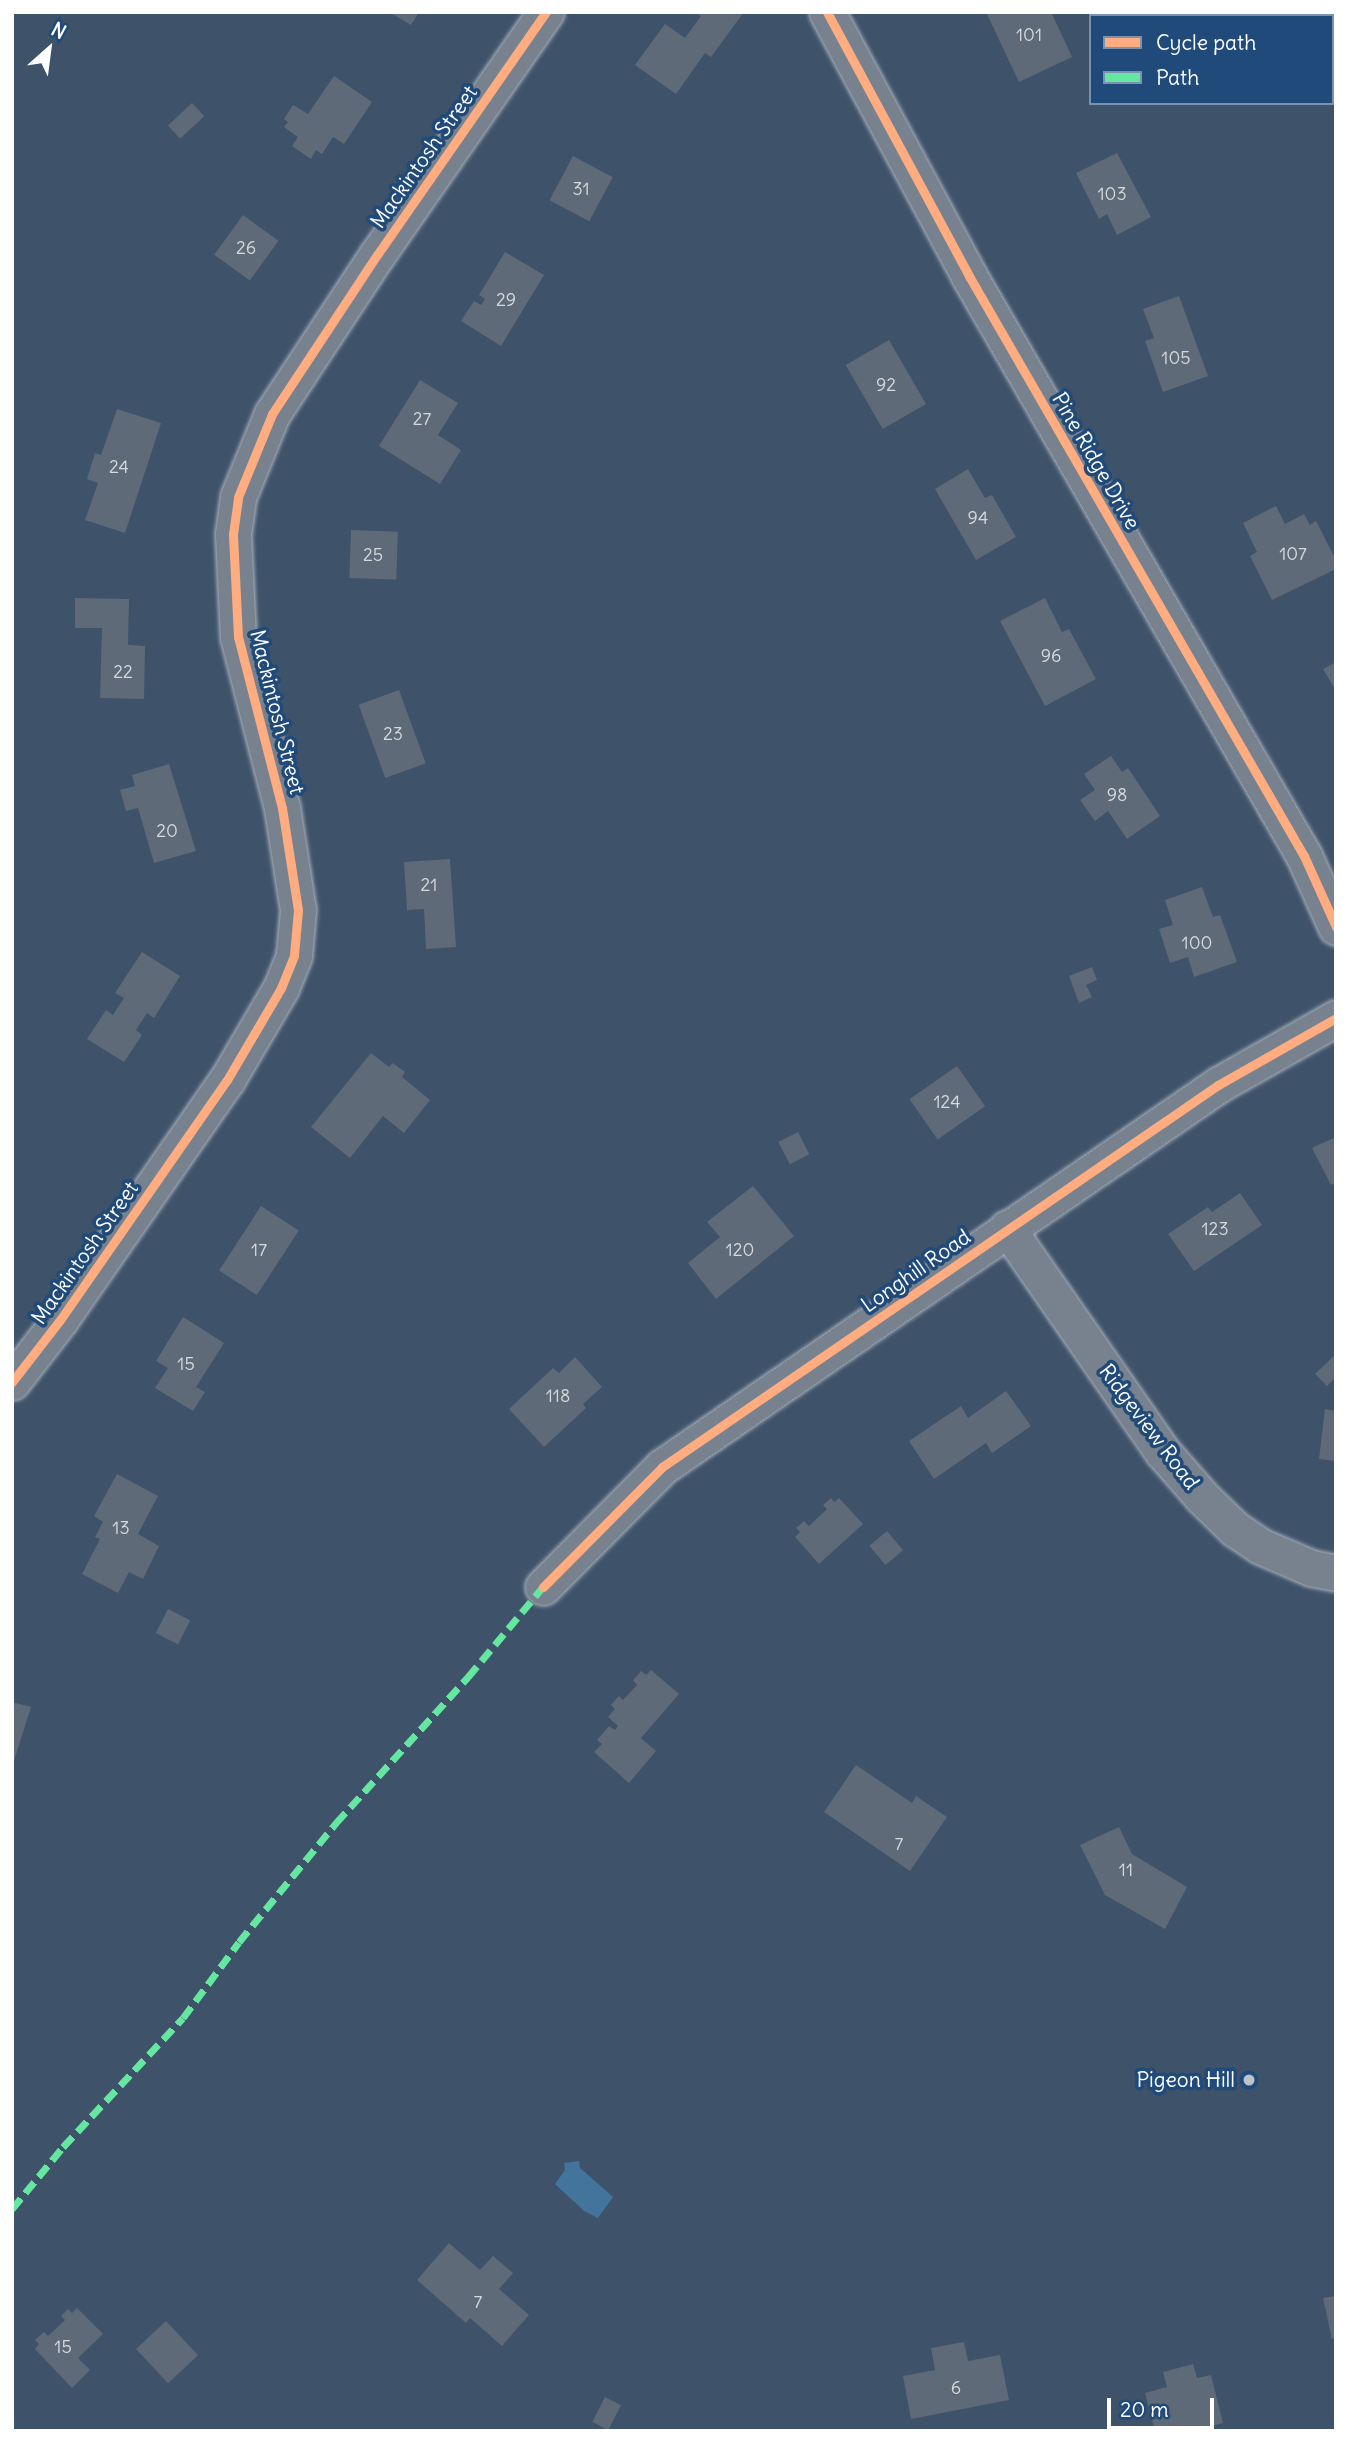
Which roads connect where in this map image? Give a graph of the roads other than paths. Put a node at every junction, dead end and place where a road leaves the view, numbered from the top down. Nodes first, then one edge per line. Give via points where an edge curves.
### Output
1 (546, 12) edge
2 (827, 12) edge
3 (1336, 927) edge
4 (1336, 1018) edge
5 (1007, 1228) junction
6 (12, 1382) edge
7 (1336, 1573) edge
8 (543, 1587) dead end

1 - 6 street, Mackintosh Street via 272,414 238,497 233,534 238,638 282,808 298,910 294,955 281,988 227,1080
2 - 3 street, Pine Ridge Drive via 969,276 1304,856
4 - 5 street, Longhill Road via 1218,1085
5 - 7 street, Ridgeview Road via 1162,1451 1203,1498 1260,1546 1311,1568
5 - 8 street, Longhill Road via 662,1467

